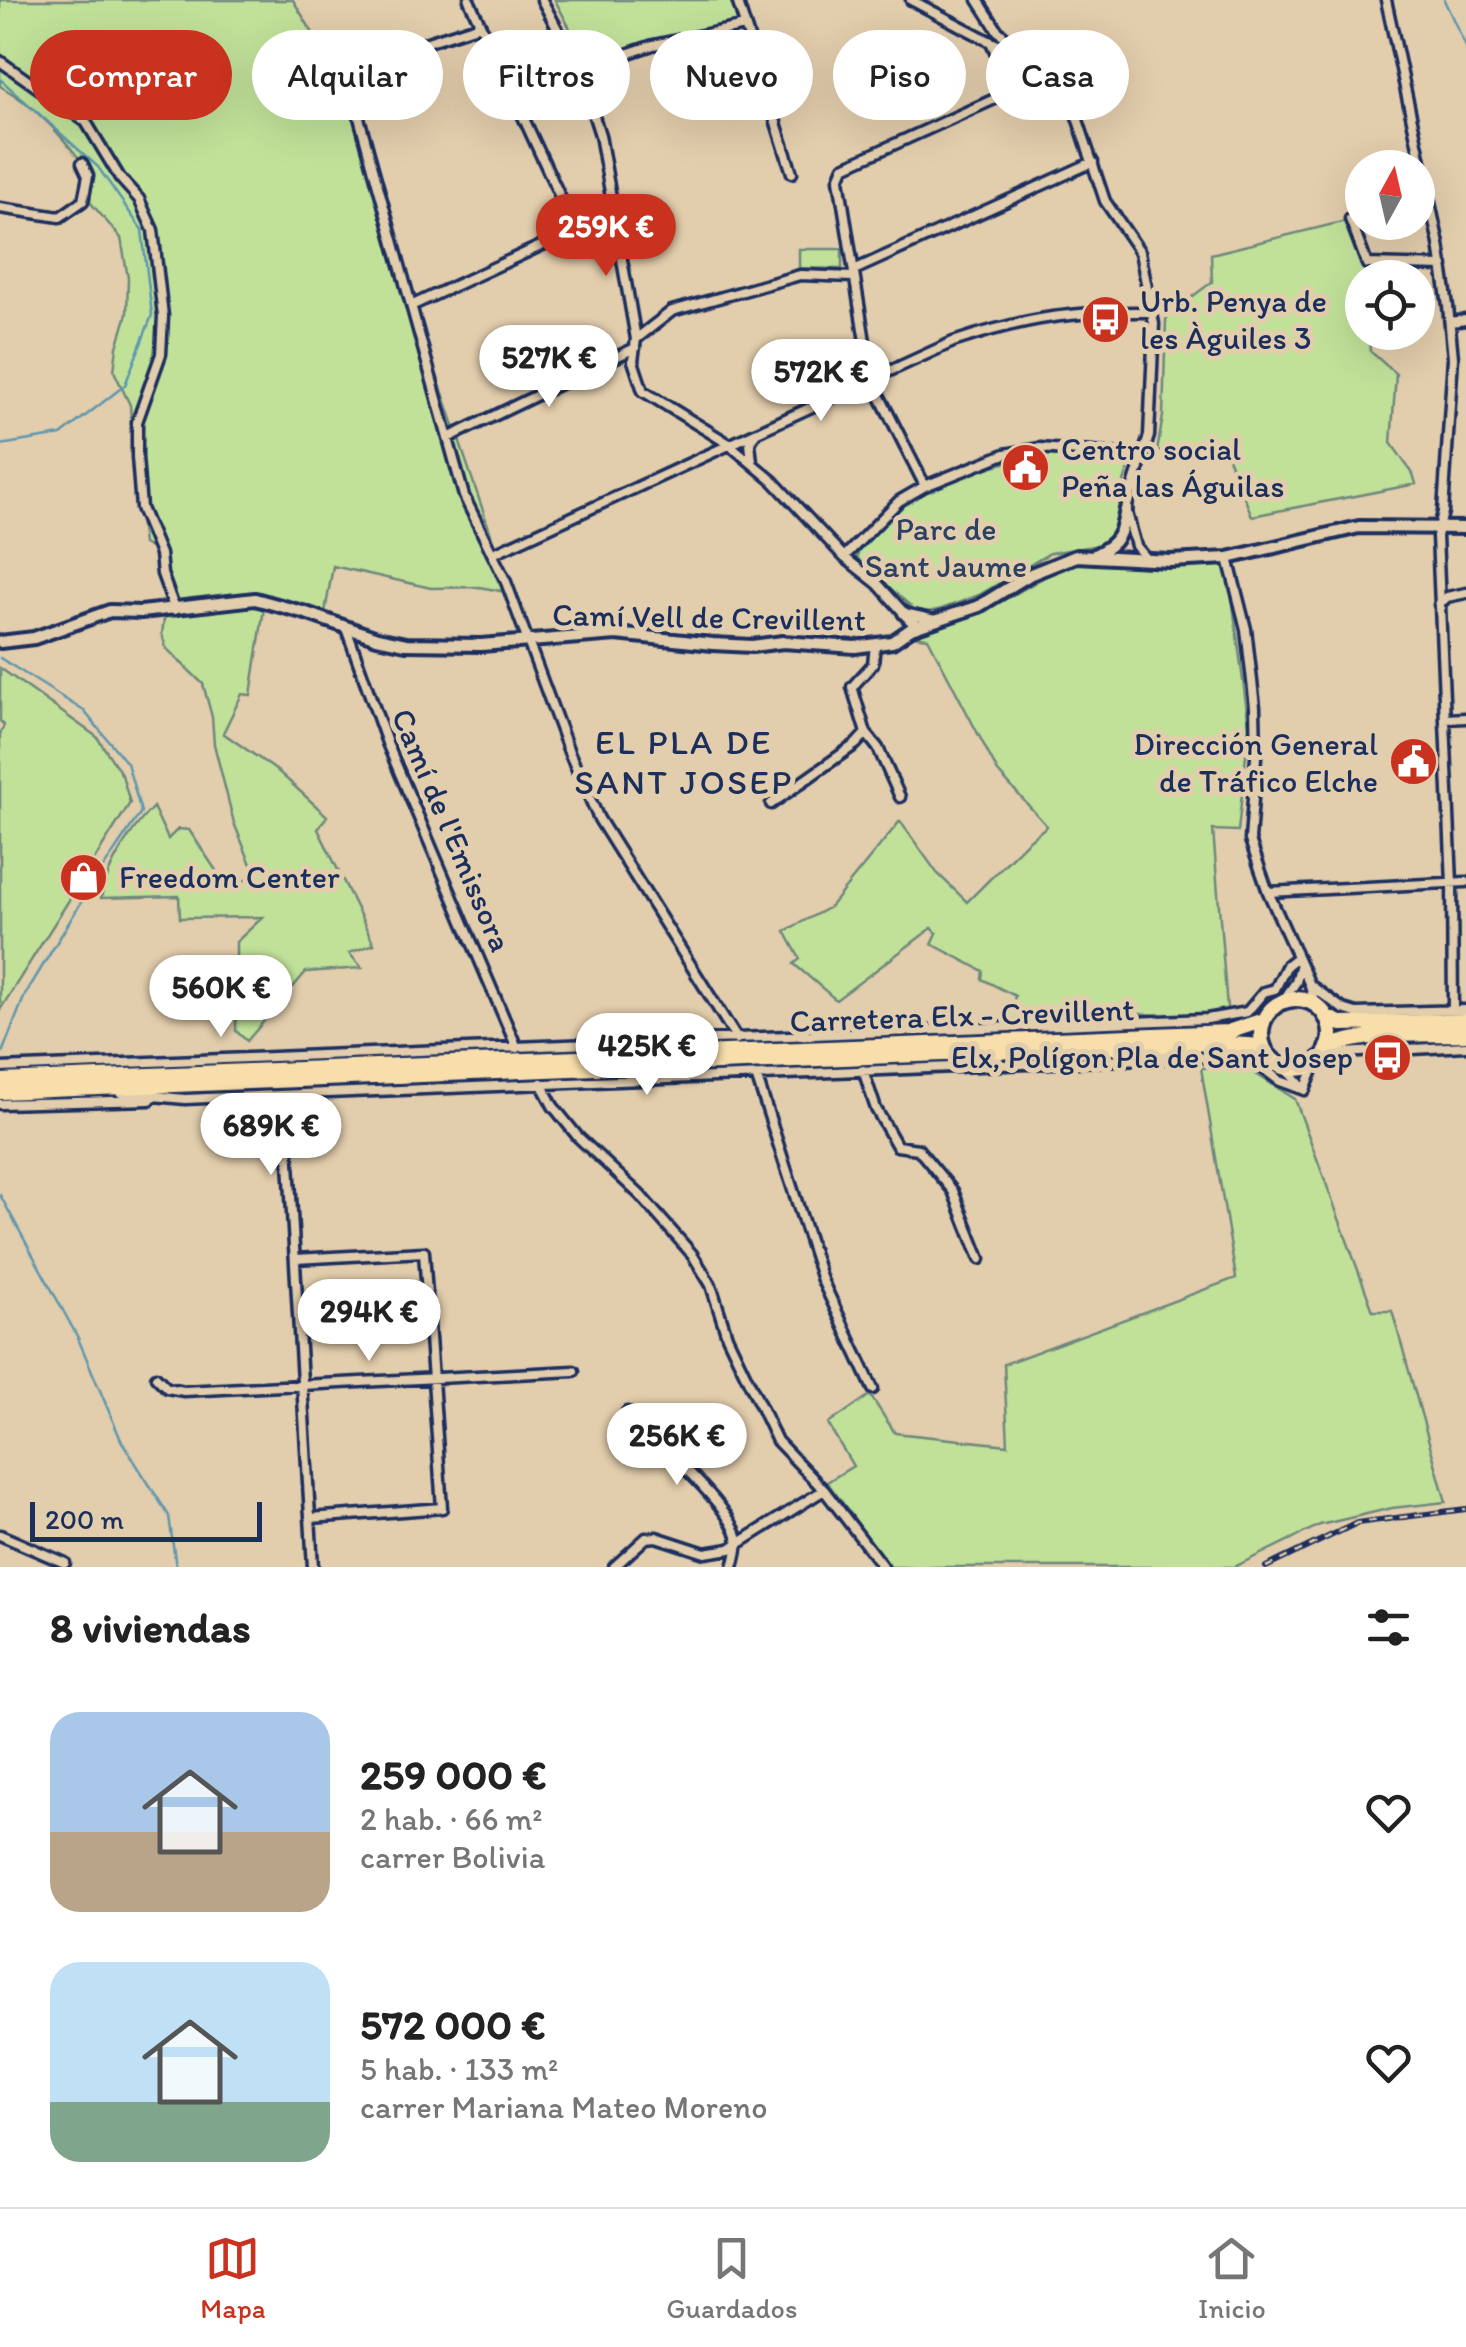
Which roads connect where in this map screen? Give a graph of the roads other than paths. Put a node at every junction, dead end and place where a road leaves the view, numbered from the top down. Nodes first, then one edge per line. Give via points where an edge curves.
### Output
1 (469, 0) edge
2 (542, 0) edge
3 (738, 0) edge
4 (912, 0) edge
5 (978, 0) edge
6 (1386, 0) edge
7 (480, 25) junction
8 (745, 26) junction
9 (558, 30) edge
10 (997, 30) edge
11 (986, 39) edge
12 (630, 53) edge
13 (0, 61) edge
14 (986, 103) edge
15 (595, 120) edge
16 (1078, 120) edge
17 (1093, 162) junction
18 (82, 164) dead end
19 (792, 174) dead end
20 (0, 208) edge
21 (614, 212) junction
22 (574, 229) junction
23 (1359, 240) edge
24 (1442, 266) junction
25 (853, 274) junction
26 (413, 305) junction
27 (1152, 312) junction
28 (1466, 320) edge
29 (1450, 322) junction
30 (636, 344) junction
31 (871, 379) junction
32 (756, 434) junction
33 (448, 438) junction
34 (730, 444) junction
35 (1143, 456) junction
36 (752, 463) junction
37 (925, 486) junction
38 (1126, 508) junction
39 (1466, 528) edge
40 (1439, 530) junction
41 (1134, 539) junction
42 (1117, 542) junction
43 (494, 553) junction
44 (1095, 555) junction
45 (844, 557) junction
46 (1124, 558) junction
47 (1228, 558) junction
48 (1148, 560) junction
49 (1439, 590) junction
50 (1466, 591) edge
51 (1440, 605) junction
52 (174, 610) junction
53 (904, 613) junction
54 (935, 620) junction
55 (918, 627) junction
56 (346, 628) junction
57 (529, 640) junction
58 (0, 642) edge
59 (875, 645) junction
60 (1444, 718) junction
61 (1466, 718) edge
62 (866, 733) junction
63 (900, 797) dead end
64 (770, 804) dead end
65 (1466, 882) edge
66 (1452, 883) junction
67 (1268, 892) junction
68 (1298, 962) junction
69 (1310, 986) junction
70 (1282, 1002) junction
71 (1320, 1011) junction
72 (1463, 1019) edge
73 (1264, 1020) junction
74 (1085, 1025) junction
75 (1159, 1035) junction
76 (738, 1039) junction
77 (1213, 1043) junction
78 (1263, 1046) junction
79 (1466, 1046) edge
80 (517, 1048) junction
81 (1322, 1056) junction
82 (1146, 1058) junction
83 (125, 1063) junction
84 (0, 1068) edge
85 (1285, 1068) junction
86 (863, 1070) junction
87 (756, 1074) junction
88 (32, 1080) junction
89 (0, 1081) edge
90 (541, 1083) junction
91 (76, 1089) junction
92 (1305, 1090) junction
93 (0, 1092) edge
94 (285, 1095) junction
95 (185, 1099) junction
96 (0, 1104) edge
97 (295, 1259) junction
98 (980, 1259) dead end
99 (574, 1371) dead end
100 (156, 1377) dead end
101 (432, 1380) junction
102 (304, 1386) junction
103 (873, 1389) dead end
104 (627, 1412) dead end
105 (824, 1490) junction
106 (311, 1518) junction
107 (0, 1535) edge
108 (737, 1544) junction
109 (65, 1563) dead end
110 (312, 1567) edge
111 (614, 1567) edge
112 (733, 1567) edge
113 (883, 1567) edge

1 - 7 street
2 - 9 street
3 - 8 street
4 - 11 street
5 - 10 street
6 - 24 street
7 - 22 street
7 - 26 street via 372,60 358,80 356,104
8 - 12 street
8 - 19 street
13 - 52 street via 86,122 139,199 152,230 161,354 137,422 137,457 142,508
14 - 25 street via 844,167 839,179
15 - 21 street
16 - 17 street
17 - 25 street
17 - 27 street via 1105,201 1140,252
18 - 20 street via 88,176 84,201 60,218
21 - 22 street
21 - 30 street
22 - 26 street
23 - 24 street via 1367,264
24 - 29 street
25 - 30 street via 800,275 691,306 663,316
25 - 31 street
26 - 33 street
27 - 31 street via 1037,318 953,342
27 - 35 street
28 - 29 street
29 - 40 street via 1452,391
30 - 33 street
30 - 34 street via 642,391
31 - 32 street
31 - 37 street
32 - 34 street
32 - 36 street
33 - 43 street via 464,496
34 - 36 street
34 - 43 street
35 - 37 street via 1024,449
35 - 38 street
36 - 45 street
37 - 45 street via 899,501
38 - 41 street
38 - 42 street
39 - 40 street, Camí Vell de Crevillent
40 - 47 street, Camí Vell de Crevillent via 1359,527
40 - 49 street
41 - 46 street
41 - 48 street
42 - 44 street
42 - 46 street
43 - 57 street
44 - 46 street, Camí Vell de Crevillent
44 - 54 street, Camí Vell de Crevillent via 1046,568 978,606
45 - 53 street
46 - 48 street, Camí Vell de Crevillent
47 - 48 street, Camí Vell de Crevillent
47 - 67 street via 1246,629 1254,707 1250,840
49 - 50 street
49 - 51 street
50 - 51 street
51 - 60 street
52 - 56 street, Camí Vell de Crevillent via 255,600
52 - 58 street, Camí Vell de Crevillent via 110,611 34,638
53 - 54 street
53 - 55 street
54 - 55 street, Camí Vell de Crevillent
55 - 59 street, Camí Vell de Crevillent
56 - 57 street, Camí Vell de Crevillent via 406,644
56 - 80 street, Camí de l'Emissora via 387,744
57 - 59 street, Camí Vell de Crevillent via 616,634 740,645
57 - 76 street via 599,819
59 - 62 street via 872,664 852,687
60 - 61 street
60 - 66 street
62 - 63 street
62 - 64 street
65 - 66 street
66 - 67 street
66 - 72 street
67 - 68 street
68 - 69 street
68 - 70 street via 1296,982
68 - 74 street via 1287,964 1274,989 1247,1012
69 - 71 street
69 - 72 street via 1356,1013
70 - 71 highway via 1296,1000
70 - 73 highway
71 - 72 highway via 1342,1024
71 - 81 highway via 1330,1029
72 - 81 highway via 1346,1040
73 - 75 highway, Carretera Elx - Crevillent via 1228,1032
73 - 78 highway
74 - 75 street
74 - 76 street
75 - 88 highway, Carretera Elx - Crevillent
76 - 80 street
77 - 78 highway, Carretera Elx - Crevillent
77 - 82 street
77 - 91 highway, Carretera Elx - Crevillent
78 - 85 highway
79 - 81 street
80 - 83 street
81 - 85 highway via 1301,1069
81 - 92 street
82 - 86 street
82 - 92 street via 1248,1057
83 - 84 street
83 - 88 street
85 - 92 street
86 - 87 street
86 - 98 street via 897,1146 918,1149 953,1191
87 - 90 street
87 - 103 street via 822,1280
88 - 89 highway, Carretera Elx - Crevillent
90 - 94 street
90 - 105 street via 578,1137 692,1254 777,1441
91 - 93 highway, Carretera Elx - Crevillent
91 - 95 street
94 - 95 street
94 - 97 street
95 - 96 street
97 - 101 street via 424,1252
97 - 102 street
99 - 101 street
100 - 102 street via 184,1392
101 - 102 street
101 - 106 street via 442,1508
102 - 106 street
104 - 108 street via 700,1485 730,1522
105 - 108 street
105 - 113 street
106 - 110 street
107 - 109 street
108 - 111 street via 705,1553 646,1538
108 - 112 street

